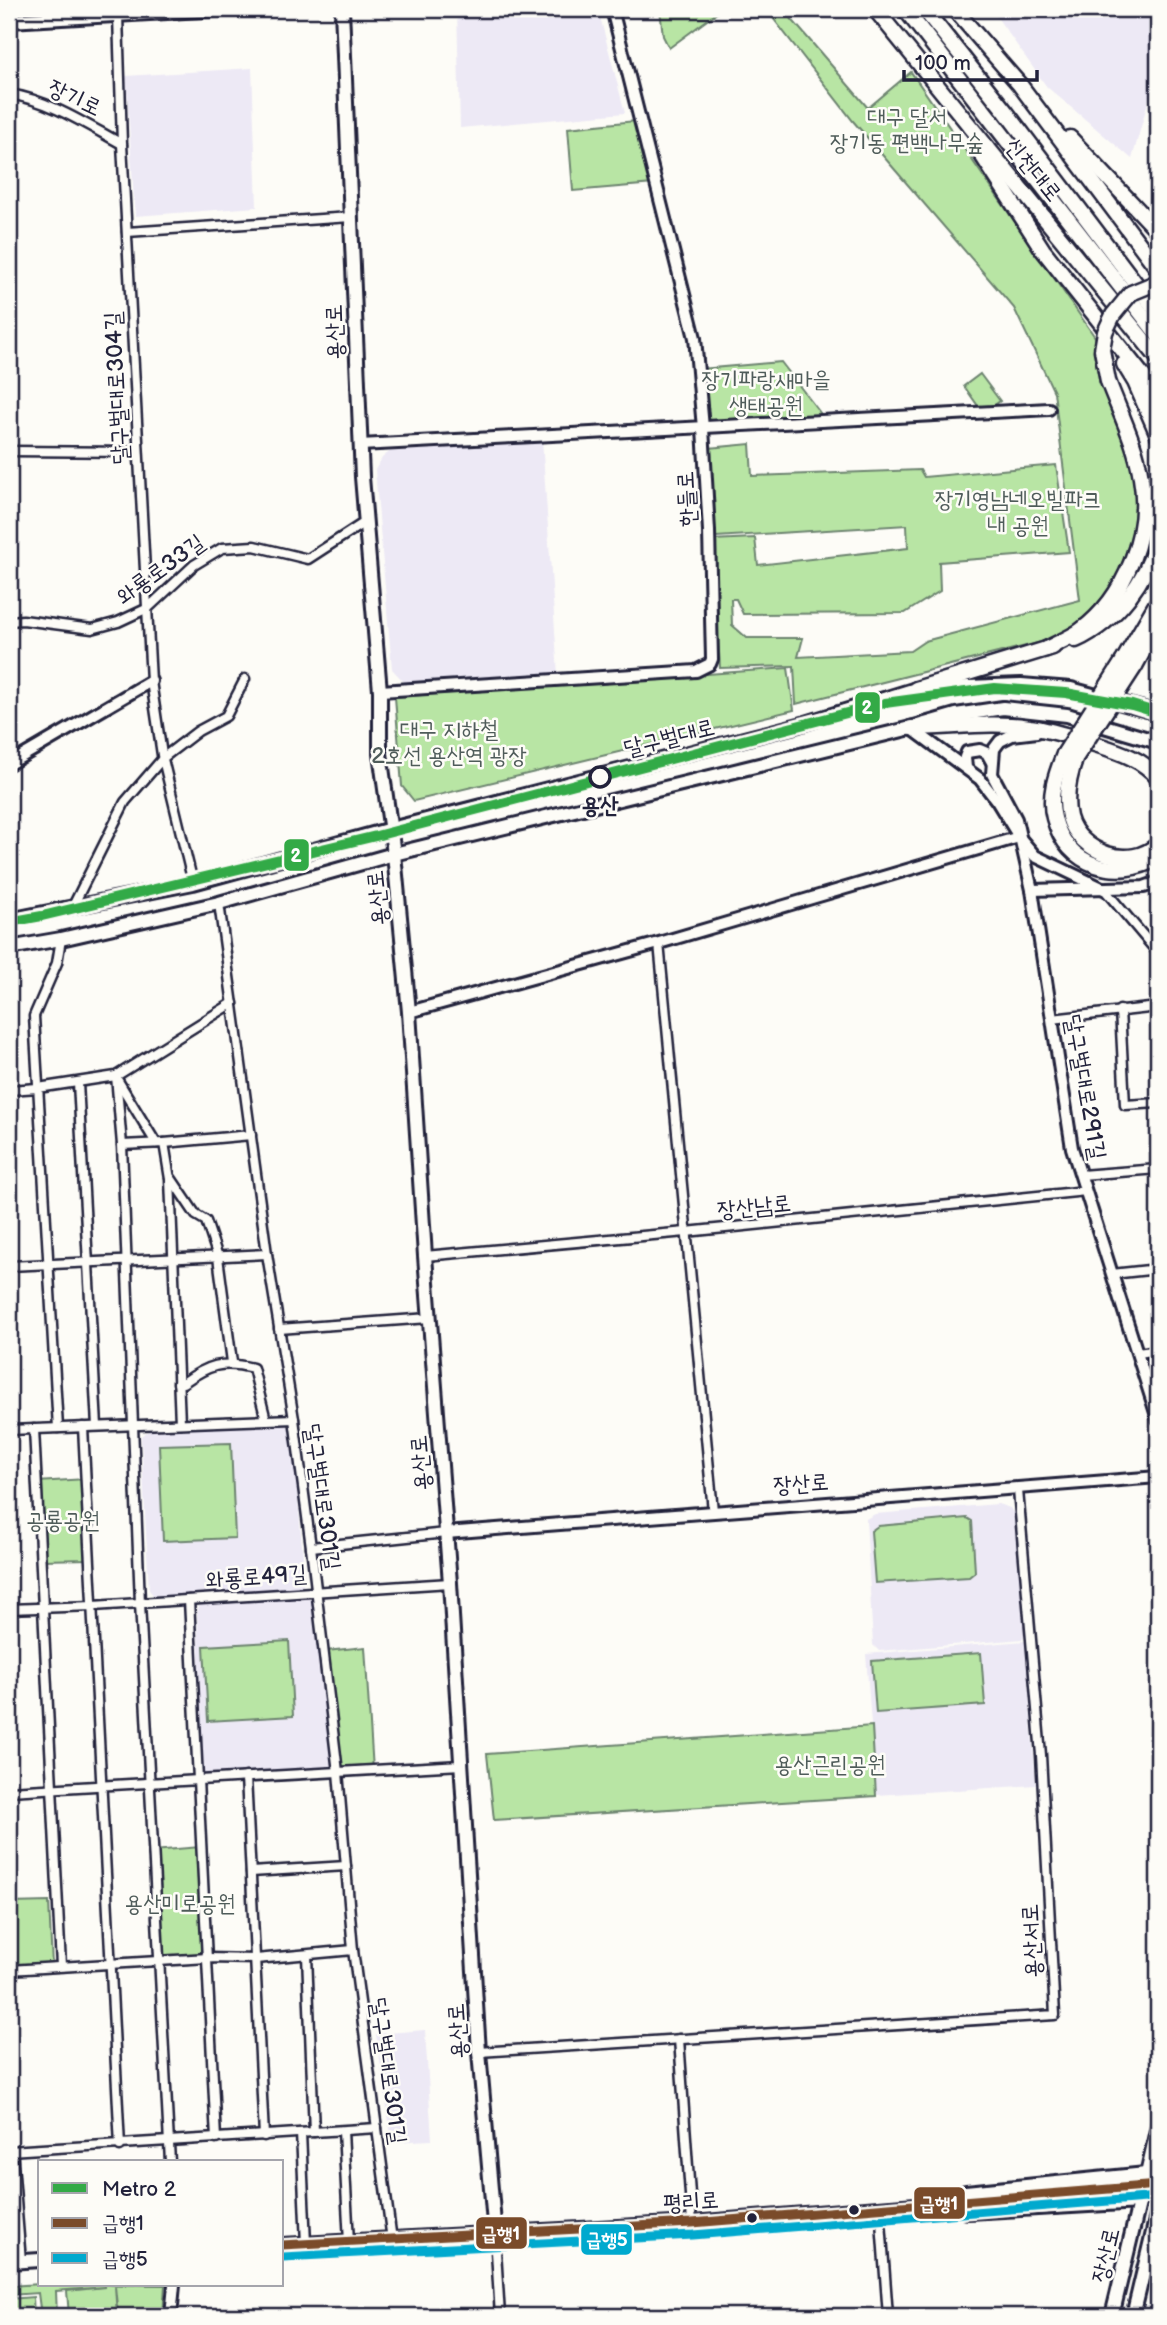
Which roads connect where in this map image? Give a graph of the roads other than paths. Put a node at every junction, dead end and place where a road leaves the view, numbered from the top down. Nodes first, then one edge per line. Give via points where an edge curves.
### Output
1 (220, 9) edge
2 (342, 9) edge
3 (612, 9) edge
4 (875, 9) edge
5 (905, 9) edge
6 (924, 9) edge
7 (954, 9) edge
8 (118, 15) junction
9 (9, 21) edge
10 (922, 68) junction
11 (1020, 85) junction
12 (9, 94) edge
13 (122, 144) junction
14 (351, 217) junction
15 (1158, 231) edge
16 (127, 232) junction
17 (1158, 269) edge
18 (1158, 282) edge
19 (1082, 298) junction
20 (1158, 313) edge
21 (1158, 335) edge
22 (1158, 358) edge
23 (1158, 401) edge
24 (1049, 409) dead end
25 (703, 428) junction
26 (1158, 435) edge
27 (360, 445) junction
28 (9, 451) edge
29 (138, 452) junction
30 (365, 522) junction
31 (1158, 539) edge
32 (1158, 601) edge
33 (148, 608) junction
34 (9, 621) edge
35 (1158, 624) edge
36 (1158, 638) edge
37 (1046, 649) junction
38 (1129, 663) junction
39 (245, 679) dead end
40 (151, 681) junction
41 (916, 689) junction
42 (380, 691) junction
43 (1158, 713) edge
44 (911, 728) junction
45 (1058, 732) junction
46 (1158, 742) edge
47 (1070, 755) junction
48 (163, 758) junction
49 (992, 762) junction
50 (9, 764) edge
51 (966, 768) junction
52 (1158, 778) edge
53 (391, 829) junction
54 (1019, 837) junction
55 (1158, 844) edge
56 (394, 854) junction
57 (1158, 858) edge
58 (1158, 882) edge
59 (193, 883) junction
60 (1104, 889) junction
61 (1032, 890) junction
62 (219, 903) junction
63 (72, 908) junction
64 (9, 920) edge
65 (61, 939) junction
66 (659, 943) junction
67 (9, 948) edge
68 (1158, 953) edge
69 (233, 1003) junction
70 (1158, 1007) edge
71 (1120, 1010) junction
72 (409, 1012) junction
73 (1052, 1019) junction
74 (116, 1076) junction
75 (78, 1083) junction
76 (38, 1088) junction
77 (9, 1090) edge
78 (1158, 1103) edge
79 (251, 1135) junction
80 (160, 1143) junction
81 (122, 1145) junction
82 (1158, 1169) edge
83 (1081, 1175) junction
84 (170, 1177) junction
85 (1086, 1191) junction
86 (686, 1232) junction
87 (267, 1254) junction
88 (425, 1256) junction
89 (218, 1257) junction
90 (174, 1260) junction
91 (127, 1261) junction
92 (89, 1262) junction
93 (48, 1264) junction
94 (9, 1266) edge
95 (1158, 1269) edge
96 (1112, 1274) junction
97 (429, 1318) junction
98 (279, 1329) junction
99 (1158, 1350) edge
100 (1138, 1353) junction
101 (232, 1362) junction
102 (178, 1383) junction
103 (294, 1419) junction
104 (1158, 1419) edge
105 (266, 1420) junction
106 (180, 1423) junction
107 (133, 1425) junction
108 (97, 1426) junction
109 (83, 1427) junction
110 (58, 1428) junction
111 (34, 1429) junction
112 (9, 1430) edge
113 (1158, 1477) edge
114 (1018, 1490) junction
115 (713, 1511) junction
116 (446, 1533) junction
117 (312, 1547) junction
118 (450, 1583) junction
119 (316, 1592) junction
120 (189, 1600) junction
121 (139, 1603) junction
122 (93, 1606) junction
123 (43, 1608) junction
124 (9, 1609) edge
125 (461, 1765) junction
126 (338, 1772) junction
127 (246, 1777) junction
128 (197, 1780) junction
129 (149, 1782) junction
130 (101, 1785) junction
131 (52, 1787) junction
132 (9, 1791) edge
133 (346, 1866) junction
134 (251, 1872) junction
135 (353, 1950) junction
136 (307, 1955) junction
137 (208, 1958) junction
138 (256, 1959) junction
139 (159, 1961) junction
140 (111, 1964) junction
141 (61, 1966) junction
142 (9, 1970) edge
143 (679, 2039) junction
144 (479, 2052) junction
145 (1158, 2121) edge
146 (377, 2128) junction
147 (342, 2130) junction
148 (314, 2132) junction
149 (302, 2133) junction
150 (264, 2136) junction
151 (216, 2139) junction
152 (169, 2143) junction
153 (121, 2146) junction
154 (11, 2151) edge
155 (170, 2160) edge
156 (1146, 2174) junction
157 (1102, 2190) tunnel mouth
158 (1140, 2202) junction
159 (924, 2204) junction
160 (880, 2208) junction
161 (1158, 2211) edge
162 (692, 2222) junction
163 (495, 2235) junction
164 (392, 2240) junction
165 (349, 2242) junction
166 (306, 2244) junction
167 (284, 2245) edge
168 (38, 2260) edge
169 (15, 2261) edge
170 (174, 2286) edge
171 (171, 2316) edge
172 (500, 2316) edge
173 (888, 2316) edge
174 (1112, 2316) edge
175 (1133, 2316) edge

1 - 8 main road
2 - 14 main road, 용산로
3 - 25 street, 한들로 via 695,338
4 - 10 highway, 신천대로
5 - 21 highway
6 - 20 highway
7 - 11 highway, 신천대로
8 - 9 main road
8 - 13 street, 달구벌대로304길
10 - 19 highway via 1043,250
10 - 22 highway, 신천대로
11 - 15 highway
11 - 17 highway, 신천대로
12 - 13 street, 장기로 via 75,118
13 - 16 street, 달구벌대로304길
14 - 16 street
14 - 27 main road, 용산로
16 - 29 street, 달구벌대로304길
18 - 37 highway, bridge via 1131,293 1113,315 1102,350 1108,381 1142,478 1141,531 1130,565 1109,602 1080,631
19 - 23 highway
19 - 26 highway via 1135,382
24 - 25 street
25 - 27 street
25 - 42 street, 한들로 via 710,664 696,671
27 - 30 main road, 용산로
28 - 29 street
29 - 33 street, 달구벌대로304길
30 - 33 street, 와룡로33길 via 308,559 254,546 222,548 194,565
30 - 42 main road, 용산로
31 - 37 highway via 1139,583 1111,618 1094,632
32 - 38 highway
33 - 34 street, 와룡로33길 via 92,629
33 - 40 street, 달구벌대로304길
35 - 38 highway
36 - 38 highway
37 - 41 highway
38 - 47 highway, bridge
39 - 48 street via 226,716
40 - 48 street, 달구벌대로304길
40 - 50 street
41 - 43 main road, 달구벌대로 via 1021,685 1071,689
41 - 53 main road, 달구벌대로 via 799,725
42 - 53 main road, 용산로 via 380,754
44 - 45 highway via 996,724
44 - 46 main road, 달구벌대로 via 1003,708 1067,715
44 - 51 street
44 - 56 main road, 달구벌대로
45 - 49 street via 1000,740
45 - 52 highway via 1118,751 1150,768
47 - 55 highway via 1069,817 1078,835 1089,846 1117,857 1136,856
47 - 57 highway via 1053,783 1054,817 1065,842 1093,865 1122,870
48 - 59 street
48 - 63 street via 125,802
49 - 51 street via 987,752 973,750 965,757
49 - 54 street via 992,774 1016,819
51 - 54 street via 997,801
53 - 56 main road, 용산로
53 - 59 main road, 달구벌대로
54 - 60 street via 1035,856
54 - 61 street, 달구벌대로291길
54 - 66 street
56 - 62 main road, 달구벌대로
56 - 72 main road, 용산로
58 - 60 street
59 - 63 main road, 달구벌대로
60 - 61 street
60 - 68 street
61 - 73 street, 달구벌대로291길
62 - 65 main road, 달구벌대로
62 - 69 street, 달구벌대로301길
63 - 64 main road, 달구벌대로
65 - 67 main road, 달구벌대로
65 - 76 street via 57,963 34,1016
66 - 72 street
66 - 86 street
69 - 74 street
69 - 79 street, 달구벌대로301길
70 - 71 street
71 - 73 street
71 - 78 street via 1125,1105
72 - 88 main road, 용산로
73 - 83 street, 달구벌대로291길 via 1072,1148
74 - 75 street
74 - 80 street
74 - 81 street
75 - 76 street
75 - 92 street
76 - 77 street
76 - 93 street
79 - 80 street
79 - 87 street, 달구벌대로301길
80 - 81 street
80 - 84 street
81 - 91 street
82 - 83 street
83 - 85 street, 달구벌대로291길
84 - 89 street via 206,1221
84 - 90 street
85 - 86 street, 장산남로
85 - 96 street, 달구벌대로291길
86 - 88 street, 장산남로
86 - 115 street
87 - 89 street
87 - 98 street, 달구벌대로301길
88 - 97 main road, 용산로
89 - 90 street
89 - 101 street
90 - 91 street
90 - 102 street
91 - 92 street
91 - 107 street
92 - 93 street
92 - 108 street
93 - 94 street
93 - 110 street
95 - 96 street
96 - 100 street, 달구벌대로291길
97 - 98 street
97 - 116 main road, 용산로
98 - 103 street, 달구벌대로301길
99 - 100 street
100 - 104 street, 달구벌대로291길
101 - 102 street
101 - 105 street via 253,1367
102 - 106 street
103 - 105 street
103 - 117 street, 달구벌대로301길
105 - 106 street
106 - 107 street
107 - 108 street
107 - 121 street
108 - 109 street
109 - 110 street
109 - 122 street
110 - 111 street
111 - 112 street
111 - 123 street
113 - 114 street, 장산로
114 - 115 street, 장산로
114 - 143 street, 용산서로 via 1041,1755 1055,2015
115 - 116 street, 장산로
116 - 117 street
116 - 118 main road, 용산로
117 - 119 street, 달구벌대로301길
118 - 119 street, 와룡로49길
118 - 125 main road, 용산로
119 - 120 street, 와룡로49길
119 - 126 street, 달구벌대로301길
120 - 121 street, 와룡로49길
120 - 128 street, 와룡로49길
121 - 122 street, 와룡로49길
121 - 129 street
122 - 123 street, 와룡로49길
122 - 130 street
123 - 124 street, 와룡로49길
123 - 131 street
125 - 126 street
125 - 144 main road, 용산로
126 - 127 street
126 - 133 street, 달구벌대로301길
127 - 128 street
127 - 134 street
128 - 129 street
128 - 137 street, 와룡로49길
129 - 130 street
129 - 139 street
130 - 131 street
130 - 140 street
131 - 132 street
131 - 141 street
133 - 134 street
133 - 135 street, 달구벌대로301길
134 - 138 street
135 - 136 street
135 - 146 street, 달구벌대로301길
136 - 138 street
136 - 148 street
137 - 138 street
137 - 139 street
137 - 151 street, 와룡로49길
138 - 150 street
139 - 140 street
139 - 152 street
140 - 141 street
140 - 153 street
141 - 142 street
143 - 144 street, 용산서로
143 - 162 street
144 - 163 main road, 용산로
145 - 156 street, 장산로
146 - 147 street
146 - 164 street, 달구벌대로301길
147 - 148 street
147 - 165 street
148 - 149 street
149 - 150 street
149 - 166 street
150 - 151 street
151 - 152 street
152 - 153 street
152 - 155 street
153 - 154 street
154 - 169 street
156 - 158 main road, 장산로
156 - 159 main road via 967,2192
157 - 159 main road, 평리로
158 - 159 main road via 969,2212
158 - 174 main road, 장산로
159 - 160 main road, 평리로
160 - 162 main road, 평리로
160 - 173 street
161 - 175 main road
162 - 163 main road, 평리로
163 - 164 main road, 평리로
163 - 172 street, 용산로
164 - 165 main road, 평리로
165 - 166 main road, 평리로
166 - 167 main road, 평리로
168 - 169 main road
170 - 171 street

